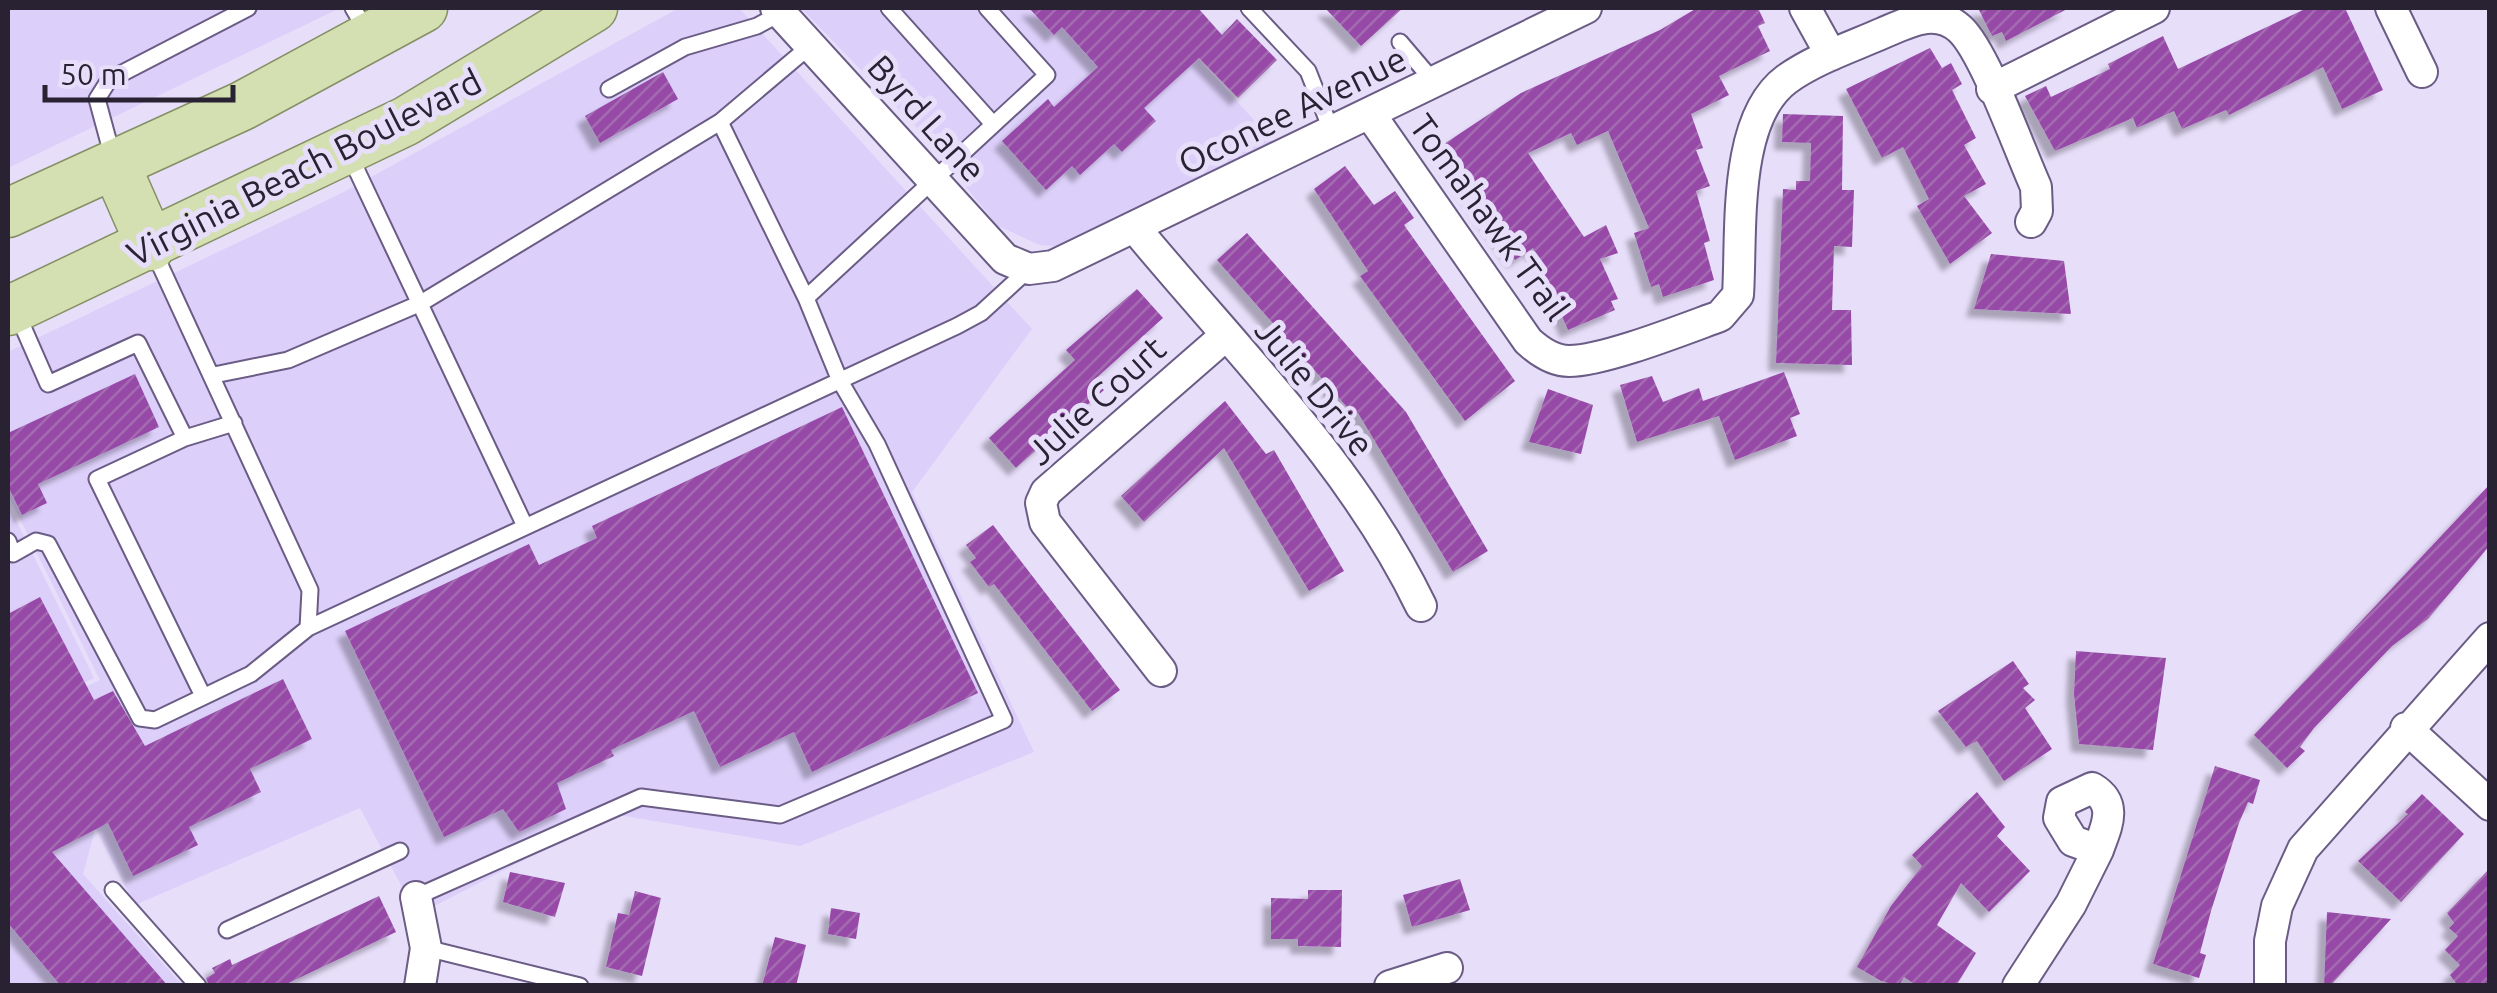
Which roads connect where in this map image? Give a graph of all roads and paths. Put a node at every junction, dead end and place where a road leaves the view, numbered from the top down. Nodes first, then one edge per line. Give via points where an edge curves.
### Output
1 (423, 8) edge
2 (593, 8) edge
3 (889, 8) edge
4 (987, 8) edge
5 (1249, 8) edge
6 (1586, 8) edge
7 (1805, 8) edge
8 (2154, 8) edge
9 (2392, 8) edge
10 (242, 9) edge
11 (778, 10) edge
12 (362, 23) edge
13 (1400, 42) dead end
14 (810, 46) junction
15 (1832, 55) junction
16 (2422, 72) dead end
17 (1434, 82) junction
18 (609, 89) dead end
19 (1992, 89) junction
20 (1370, 114) junction
21 (720, 122) junction
22 (994, 124) junction
23 (1332, 132) junction
24 (347, 150) junction
25 (115, 164) junction
26 (931, 180) junction
27 (8, 214) edge
28 (2030, 222) dead end
29 (1134, 228) junction
30 (151, 246) junction
31 (1029, 269) junction
32 (806, 298) junction
33 (421, 302) junction
34 (11, 310) edge
35 (1225, 336) junction
36 (214, 376) junction
37 (840, 380) junction
38 (234, 424) junction
39 (185, 438) junction
40 (526, 526) junction
41 (9, 551) edge
42 (1421, 606) dead end
43 (308, 628) junction
44 (2490, 638) edge
45 (1161, 671) dead end
46 (202, 696) junction
47 (2406, 728) junction
48 (2490, 805) edge
49 (2098, 850) dead end
50 (400, 851) dead end
51 (113, 890) dead end
52 (416, 896) joint
53 (228, 930) dead end
54 (426, 948) junction
55 (1447, 968) dead end
56 (198, 986) edge
57 (420, 986) edge
58 (580, 986) edge
59 (1390, 986) edge
60 (2018, 986) edge
61 (2270, 986) edge

1 - 12 main road
2 - 24 main road, Virginia Beach Boulevard
3 - 22 lane
4 - 22 lane via 1047,75
5 - 23 lane via 1308,71
6 - 17 street, Oconee Avenue
7 - 15 street
8 - 19 street
9 - 16 street
10 - 25 lane via 108,80 97,99
11 - 14 street, Byrd Lane
11 - 18 lane via 757,26 684,47
12 - 25 main road via 242,106
13 - 17 lane
14 - 21 lane
14 - 26 street, Byrd Lane
15 - 19 street, Tomahawk Trail via 1918,18 1944,20 1968,37
15 - 20 street, Tomahawk Trail via 1786,80 1755,120 1748,139 1738,295 1731,306 1705,322 1572,361 1554,359 1528,341
17 - 20 street, Oconee Avenue
19 - 28 street, Tomahawk Trail via 2036,187 2037,212
20 - 23 street, Oconee Avenue
21 - 32 lane
21 - 33 lane
22 - 26 lane
23 - 29 street, Oconee Avenue
24 - 30 main road, Virginia Beach Boulevard
24 - 33 lane
25 - 27 main road
25 - 30 main road
26 - 31 street, Byrd Lane via 1005,259
26 - 32 lane
29 - 31 street, Oconee Avenue via 1053,266
29 - 35 street, Julie Drive
30 - 34 main road, Virginia Beach Boulevard
30 - 36 lane
31 - 37 lane via 981,313
32 - 37 lane
33 - 36 lane via 288,360
33 - 40 lane
34 - 39 lane via 48,384 138,343
35 - 42 street, Julie Drive via 1307,428 1388,544
35 - 45 street, Julie Court via 1041,503 1045,522
36 - 38 lane
37 - 40 lane
37 - 52 lane via 878,444 1004,720 780,815 642,797
38 - 39 lane
38 - 43 lane via 310,590
39 - 46 lane via 97,479
40 - 43 lane
41 - 46 lane via 36,541 48,544 140,718 155,720
43 - 46 lane via 252,674
44 - 47 street
47 - 48 street
47 - 61 street via 2304,849 2286,880 2270,941
49 - 60 street
50 - 53 lane
51 - 56 lane
52 - 54 street
54 - 57 street
54 - 58 lane
55 - 59 street

